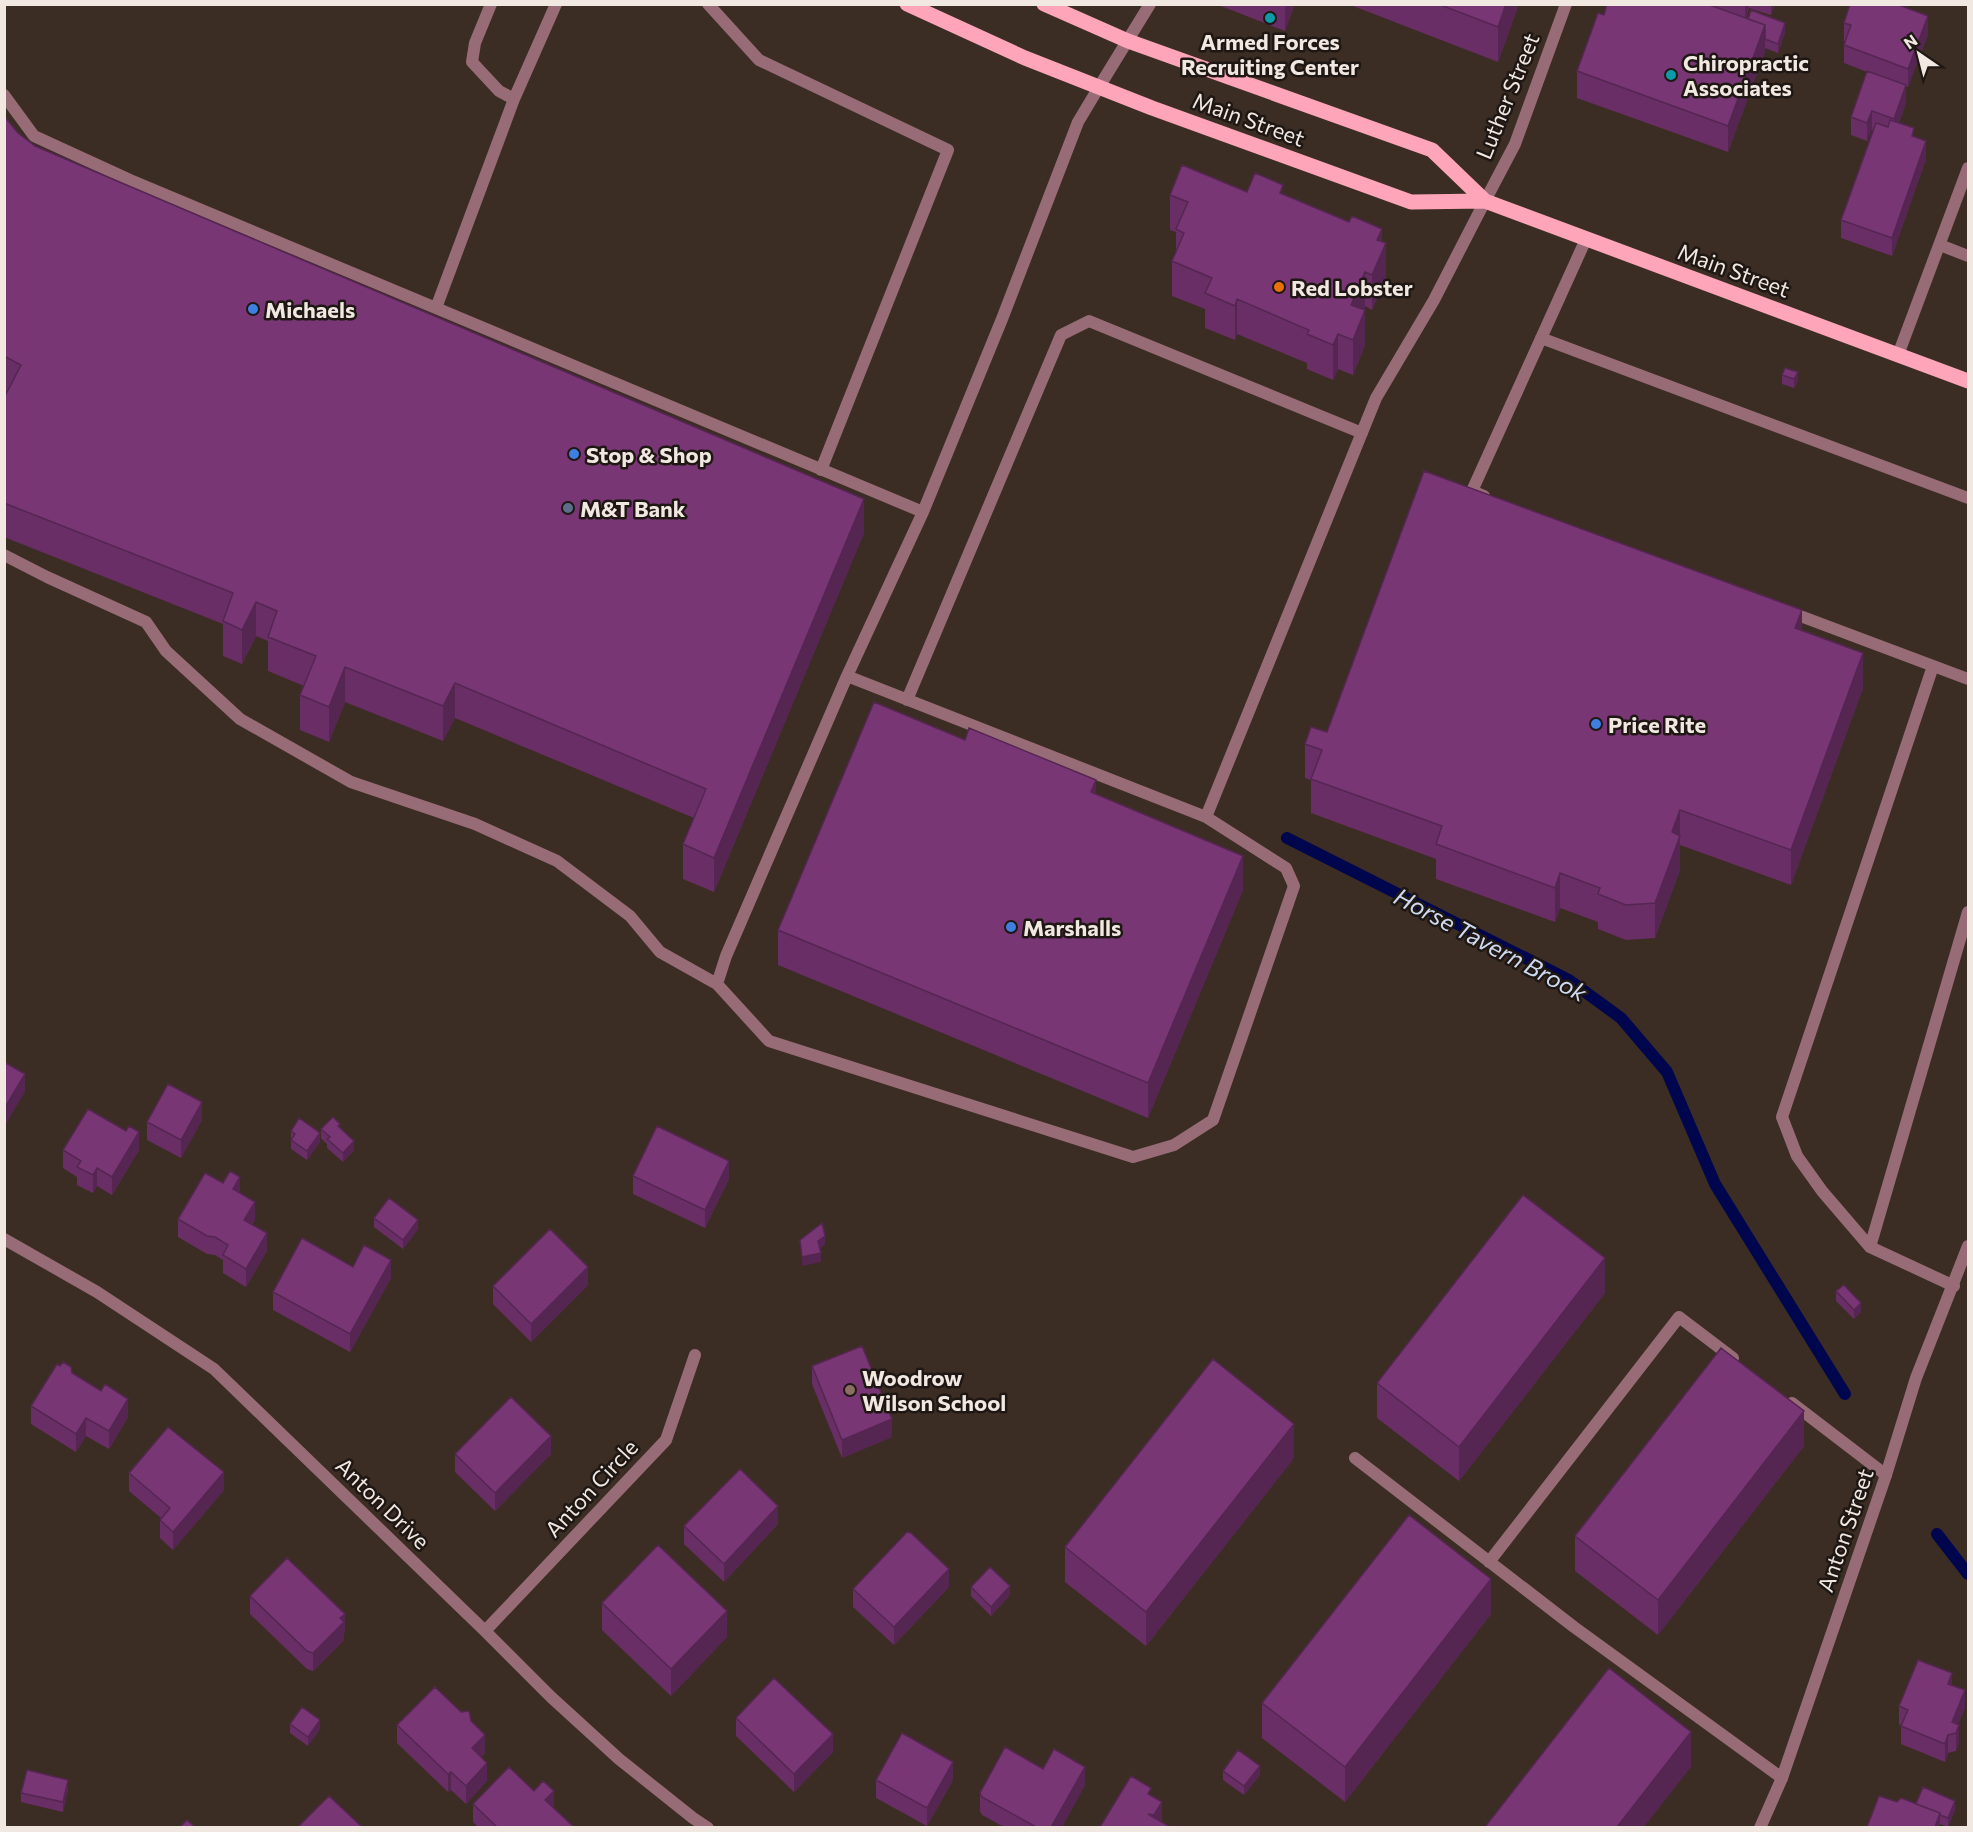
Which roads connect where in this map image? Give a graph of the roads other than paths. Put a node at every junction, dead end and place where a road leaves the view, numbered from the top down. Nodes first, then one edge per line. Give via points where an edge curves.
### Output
1 (491, 4) edge
2 (556, 4) edge
3 (708, 4) edge
4 (907, 4) edge
5 (1044, 4) edge
6 (1150, 4) edge
7 (1566, 4) edge
8 (1128, 41) junction
9 (1099, 87) junction
10 (4, 95) edge
11 (514, 99) junction
12 (1968, 168) edge
13 (1485, 201) junction
14 (1586, 239) junction
15 (1940, 245) junction
16 (1968, 256) edge
17 (436, 308) junction
18 (1541, 338) junction
19 (1899, 355) junction
20 (1968, 381) edge
21 (1362, 433) junction
22 (821, 470) junction
23 (1968, 498) edge
24 (1493, 499) edge
25 (923, 512) junction
26 (4, 555) edge
27 (1777, 608) edge
28 (1933, 666) junction
29 (847, 676) junction
30 (1968, 679) edge
31 (907, 700) junction
32 (1206, 817) junction
33 (1968, 912) edge
34 (717, 984) junction
35 (4, 1239) edge
36 (1968, 1246) edge
37 (1870, 1247) junction
38 (1953, 1286) junction
39 (695, 1355) dead end
40 (1745, 1368) edge
41 (1783, 1396) edge
42 (1355, 1458) dead end
43 (1886, 1475) junction
44 (1489, 1562) junction
45 (485, 1631) junction
46 (1782, 1778) junction
47 (708, 1827) edge
48 (1760, 1827) edge

1 - 11 street via 475,43 472,62 499,91
2 - 11 street
3 - 22 street via 759,60 948,150
4 - 9 main road, Main Street
5 - 8 main road, Main Street
6 - 8 street
7 - 13 street, Luther Street via 1515,144
8 - 9 street
8 - 13 main road, Main Street via 1432,150
9 - 13 main road, Main Street via 1411,202
9 - 25 street via 1078,122
10 - 17 street via 34,136
11 - 17 street
12 - 15 street
13 - 14 main road, Main Street
13 - 21 street, Luther Street via 1434,300 1376,398
14 - 18 street
14 - 19 main road, Main Street
15 - 16 street
15 - 19 street
17 - 22 street
18 - 23 street
18 - 24 street via 1472,491
19 - 20 main road, Main Street
21 - 31 street via 1089,321 1061,335
21 - 32 street, Luther Street
22 - 25 street
25 - 29 street
26 - 34 street via 147,622 166,651 240,719 351,782 475,824 557,861 630,916 660,952
27 - 28 street
28 - 30 street
28 - 37 street via 1782,1117 1797,1156
29 - 31 street
29 - 34 street
31 - 32 street
32 - 34 street via 1286,867 1294,886 1213,1120 1174,1145 1133,1157 769,1041
33 - 37 street
35 - 45 street, Anton Drive via 98,1292 214,1369
36 - 38 street, Anton Street
37 - 38 street
38 - 43 street, Anton Street via 1916,1378
39 - 45 street, Anton Circle via 666,1440
40 - 44 street via 1679,1317
41 - 43 street
42 - 44 street
43 - 46 street, Anton Street
44 - 46 street
45 - 47 street, Anton Drive via 620,1759
46 - 48 street, Anton Street

